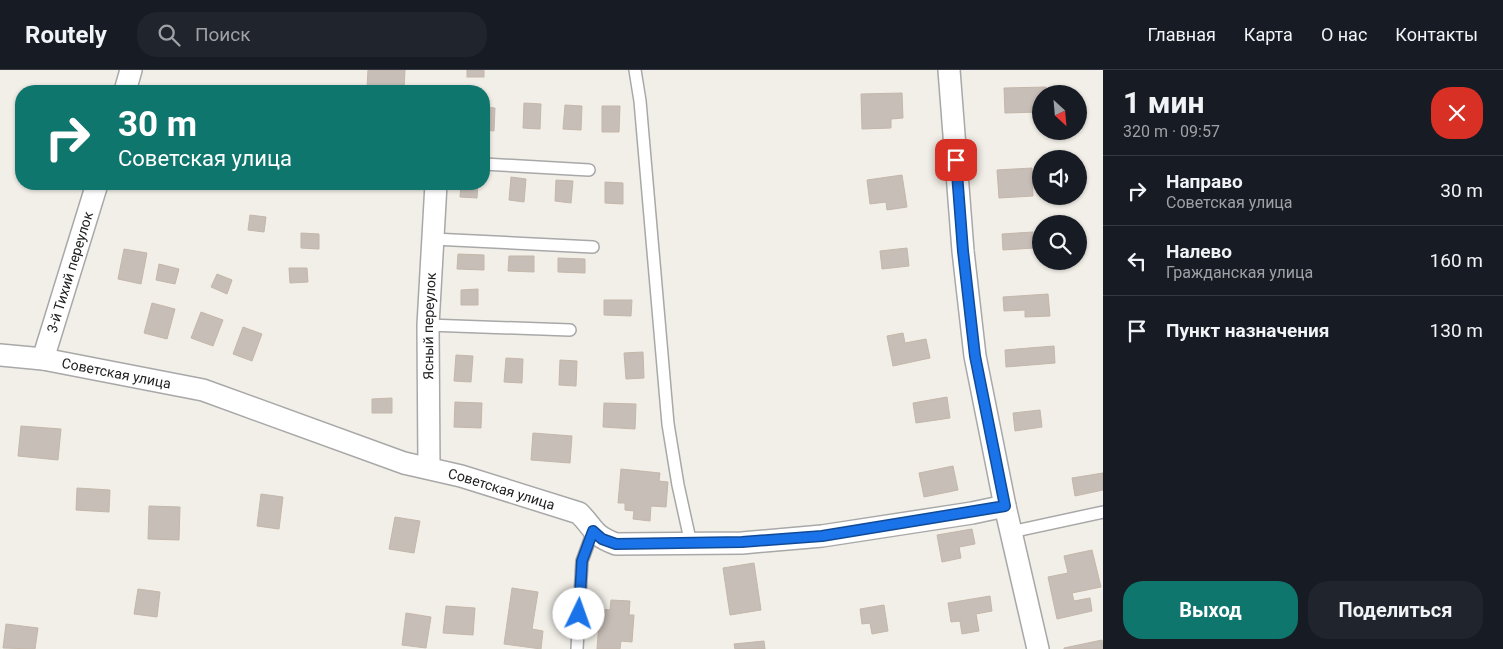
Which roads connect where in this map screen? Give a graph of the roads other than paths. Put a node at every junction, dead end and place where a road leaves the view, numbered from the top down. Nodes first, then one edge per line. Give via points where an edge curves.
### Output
1 (131, 70) edge
2 (636, 70) edge
3 (949, 70) edge
4 (127, 85) edge
5 (490, 164) edge
6 (589, 170) dead end
7 (94, 190) edge
8 (436, 190) edge
9 (433, 239) junction
10 (593, 247) dead end
11 (428, 325) junction
12 (570, 330) dead end
13 (0, 354) edge
14 (43, 359) junction
15 (429, 468) junction
16 (1005, 506) junction
17 (1103, 512) edge
18 (593, 531) junction
19 (1011, 532) junction
20 (691, 544) junction
21 (577, 649) edge
22 (1038, 649) edge

1 - 4 street
2 - 20 lane via 668,424
3 - 16 street via 975,356
5 - 6 lane
7 - 14 street, 3-й Тихий переулок
8 - 9 street, Ясный переулок
9 - 10 lane
9 - 11 street, Ясный переулок
11 - 12 lane
11 - 15 street, Ясный переулок
13 - 14 street, Советская улица
14 - 15 street, Советская улица via 203,390 404,463
15 - 18 street, Советская улица via 579,512
16 - 19 street
16 - 20 street, Советская улица via 822,536
17 - 19 lane
18 - 20 street, Советская улица via 602,539 616,544
18 - 21 lane via 582,561
19 - 22 street

